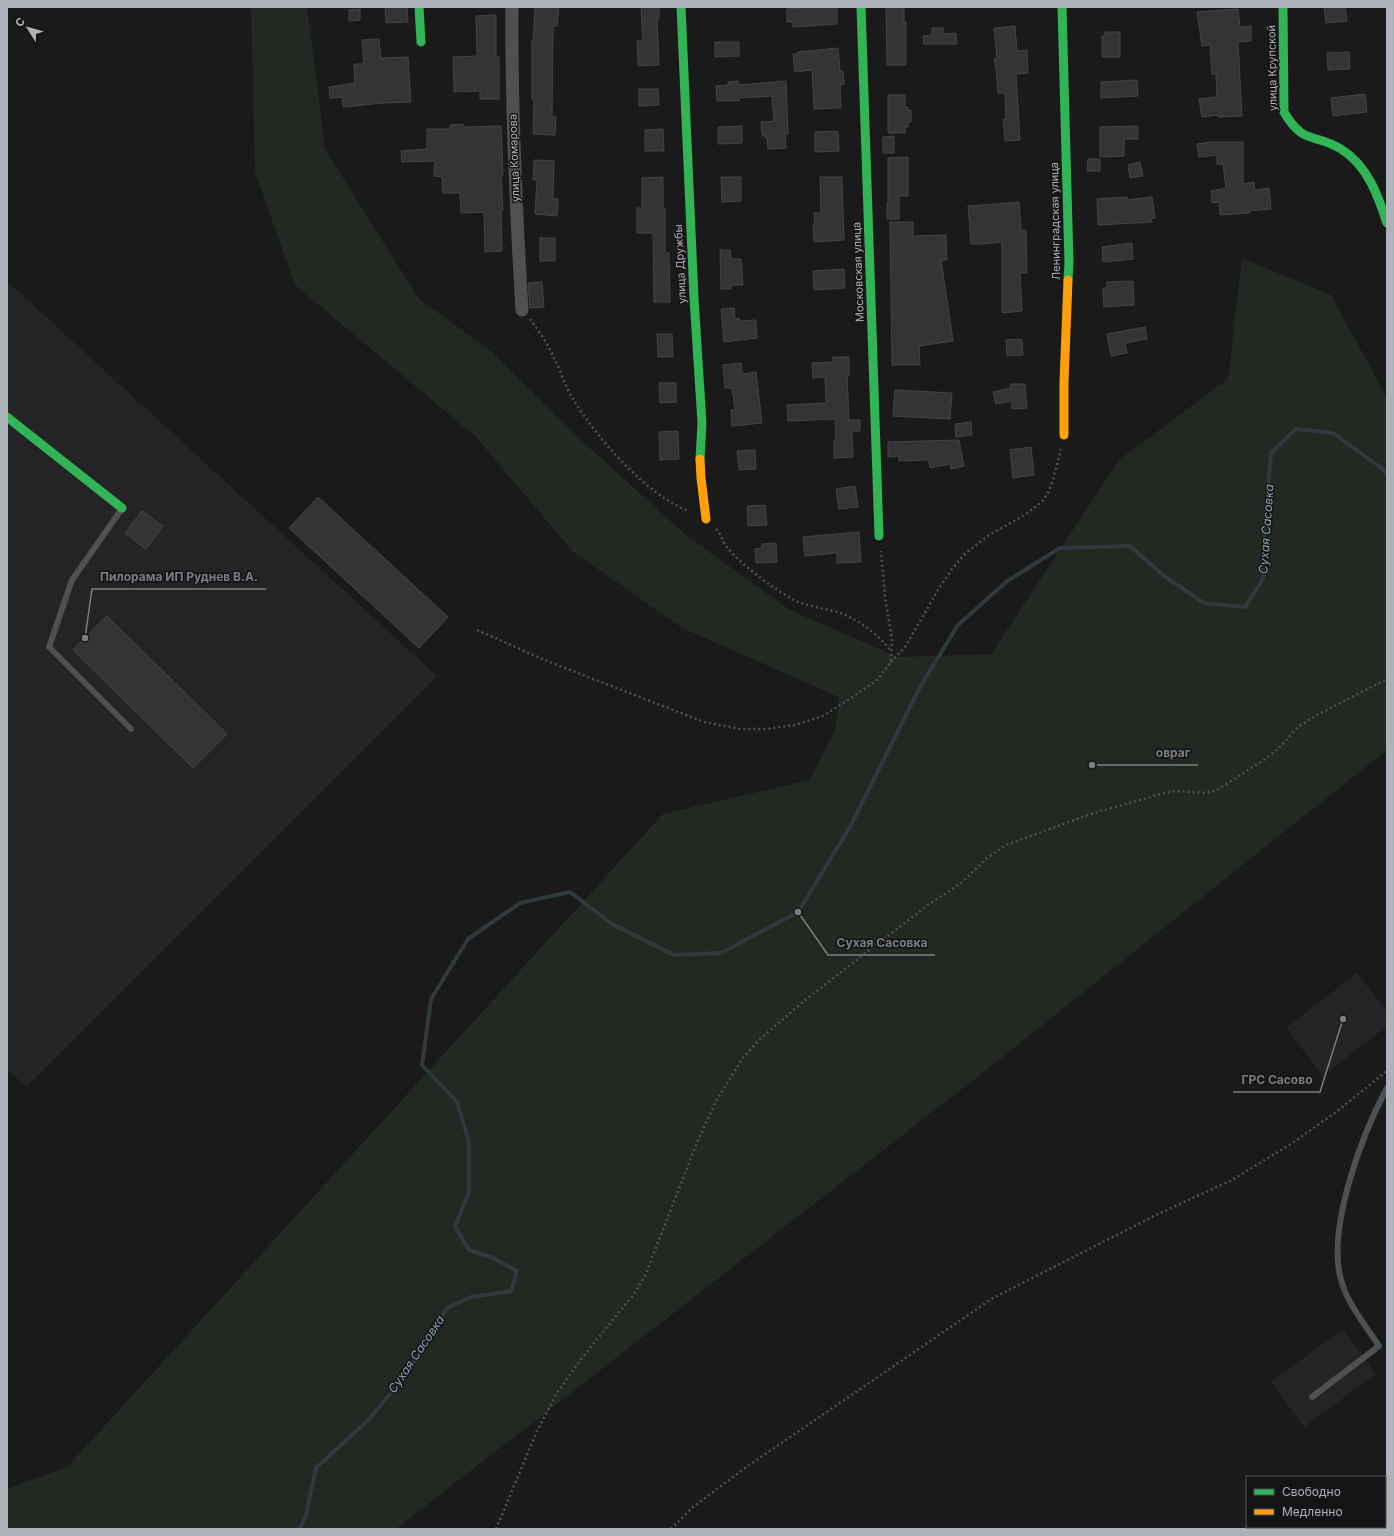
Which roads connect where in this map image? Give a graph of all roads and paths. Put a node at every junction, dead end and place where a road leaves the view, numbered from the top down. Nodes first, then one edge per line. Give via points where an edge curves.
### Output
1 (419, 7) edge
2 (512, 7) edge
3 (681, 7) edge
4 (861, 7) edge
5 (1062, 7) edge
6 (1283, 7) edge
7 (421, 42) dead end
8 (1387, 223) edge
9 (522, 310) dead end
10 (7, 417) edge
11 (1064, 435) joint
12 (122, 508) joint
13 (706, 519) dead end
14 (879, 536) joint
15 (477, 630) dead end
16 (891, 662) junction
17 (1387, 679) edge
18 (131, 729) dead end
19 (1387, 1071) edge
20 (1387, 1088) edge
21 (1312, 1397) dead end
22 (496, 1529) edge
23 (671, 1529) edge

1 - 7 street
2 - 9 street, улица Комарова via 512,103
3 - 13 street, улица Дружбы via 702,423 701,478
4 - 14 street, Московская улица
5 - 11 street, Ленинградская улица via 1069,263
6 - 8 street, улица Крупской via 1284,112 1290,125 1298,133 1340,149 1359,164 1380,198
10 - 12 street
11 - 16 path via 1053,480 1042,502 989,535 966,553 938,590 906,647
12 - 18 lane via 72,580 49,647
14 - 16 path via 892,639
15 - 16 path via 547,661 704,722 740,729 795,725 823,716 877,680
17 - 22 path via 1298,727 1278,749 1217,790 1206,793 1164,793 1091,814 1006,845 987,858 960,884 928,905 804,1001 760,1039 743,1058 716,1101 698,1140 645,1276 634,1294 557,1393
19 - 23 path via 1291,1144 1232,1180 1156,1215 993,1298 745,1468 693,1507
20 - 21 lane via 1362,1141 1352,1172 1338,1236 1338,1264 1342,1283 1350,1303 1379,1346

